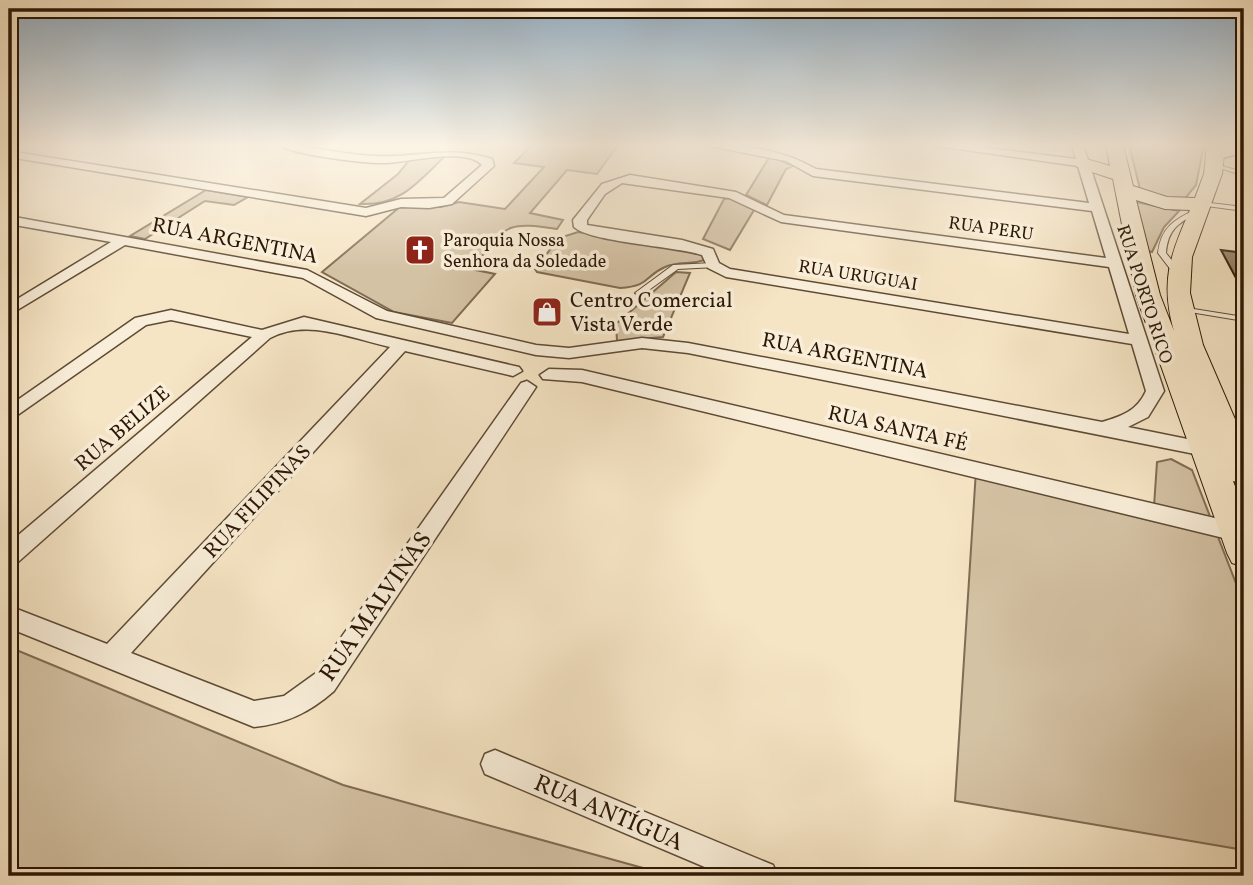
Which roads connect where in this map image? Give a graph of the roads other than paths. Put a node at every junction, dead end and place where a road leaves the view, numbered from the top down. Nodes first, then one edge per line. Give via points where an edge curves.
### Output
1 (207, 186) edge
2 (465, 186) edge
3 (605, 186) edge
4 (669, 186) edge
5 (926, 186) edge
6 (1090, 186) edge
7 (1123, 186) edge
8 (1131, 186) edge
9 (1206, 186) edge
10 (1097, 208) junction
11 (1199, 208) junction
12 (1244, 209) edge
13 (9, 220) edge
14 (580, 226) joint
15 (121, 242) junction
16 (713, 265) junction
17 (1118, 272) junction
18 (639, 293) dead end
19 (1148, 295) junction
20 (1181, 308) junction
21 (9, 310) edge
22 (1244, 319) edge
23 (264, 335) junction
24 (1141, 341) junction
25 (403, 344) junction
26 (597, 350) junction
27 (539, 363) junction
28 (582, 376) junction
29 (520, 379) junction
30 (9, 415) edge
31 (1104, 429) junction
32 (1205, 449) junction
33 (1244, 473) edge
34 (1240, 543) edge
35 (9, 556) edge
36 (9, 617) edge
37 (111, 658) junction
38 (495, 764) dead end
39 (762, 876) edge

1 - 2 street via 356,212 401,203 441,203
3 - 14 street, RUA PERU
4 - 17 street, RUA PERU via 732,195 781,218
5 - 10 street
6 - 10 street, RUA PORTO RICO
7 - 19 main road
8 - 11 main road via 1165,203
9 - 11 main road
10 - 17 street, RUA PORTO RICO
11 - 12 lane
11 - 20 main road via 1178,272
13 - 15 street, RUA ARGENTINA
14 - 16 street, RUA URUGUAI via 682,244 708,252
15 - 21 street
15 - 27 street, RUA ARGENTINA via 307,274 334,284 382,316
16 - 18 lane via 676,267
16 - 24 street, RUA URUGUAI via 726,273
17 - 19 main road
17 - 24 street, RUA PORTO RICO
19 - 32 main road
20 - 22 lane
20 - 33 main road via 1200,368
23 - 25 street via 304,322
23 - 30 street via 171,316 141,321
23 - 35 street, RUA BELIZE
24 - 31 street, RUA PORTO RICO via 1155,391 1148,409
25 - 29 street
25 - 37 street, RUA FILIPINAS
26 - 27 street, RUA ARGENTINA
26 - 28 street
26 - 31 street, RUA ARGENTINA via 642,343 688,348
27 - 28 street, RUA SANTA FÉ
27 - 29 street via 543,382
28 - 34 street, RUA SANTA FÉ
29 - 37 street, RUA MALVINAS via 325,682 302,702 280,712 254,714
31 - 32 street, RUA ARGENTINA
32 - 34 main road
36 - 37 street, RUA MALVINAS
38 - 39 street, RUA ANTÍGUA

